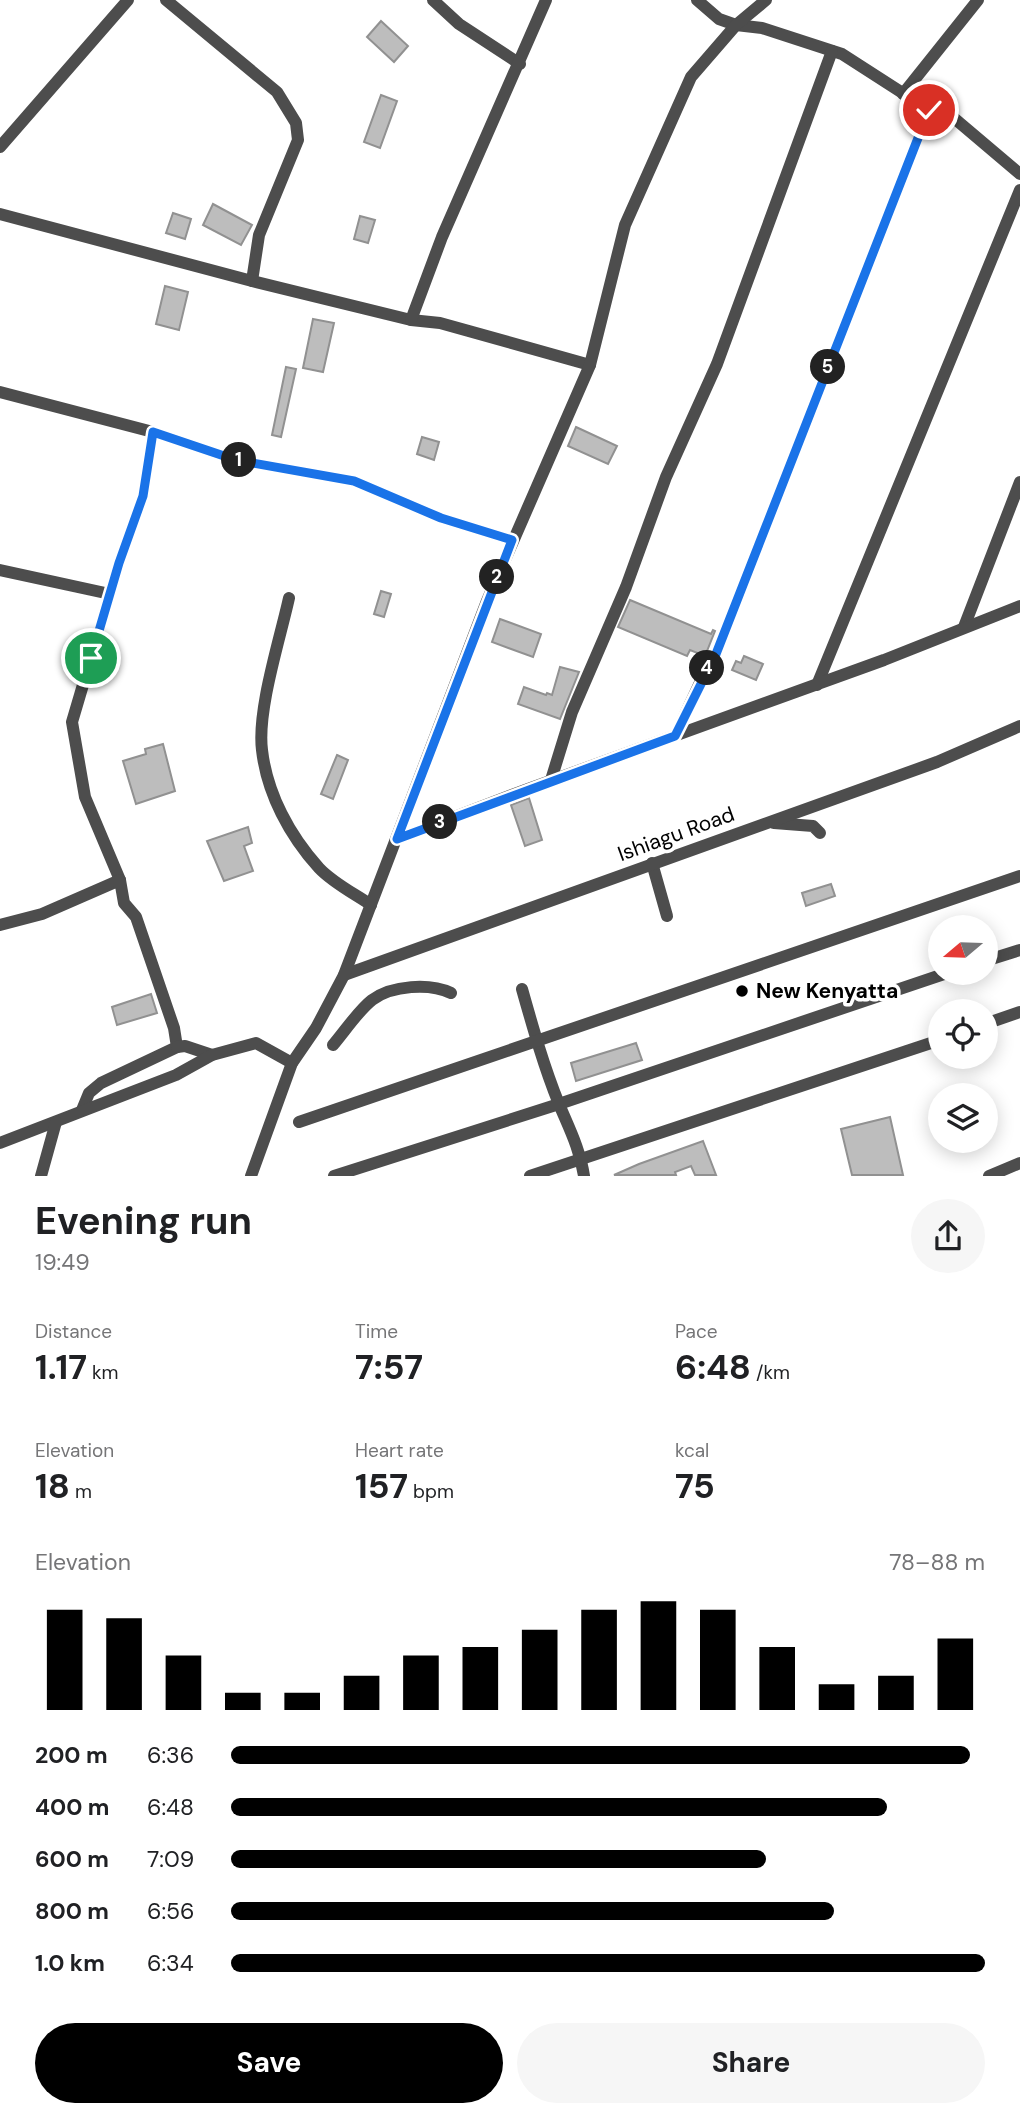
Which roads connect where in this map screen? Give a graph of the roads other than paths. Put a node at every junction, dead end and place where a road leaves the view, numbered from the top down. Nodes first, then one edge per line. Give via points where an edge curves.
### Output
1 (128, 0) edge
2 (166, 0) edge
3 (433, 0) edge
4 (546, 0) edge
5 (697, 0) edge
6 (766, 0) edge
7 (978, 0) edge
8 (736, 25) junction
9 (832, 51) junction
10 (520, 64) junction
11 (903, 94) junction
12 (929, 110) junction
13 (0, 147) edge
14 (1020, 174) edge
15 (1020, 190) edge
16 (0, 214) edge
17 (252, 281) junction
18 (411, 320) junction
19 (590, 365) junction
20 (0, 392) edge
21 (153, 432) junction
22 (1020, 482) edge
23 (512, 540) junction
24 (0, 570) edge
25 (110, 594) junction
26 (289, 598) dead end
27 (1020, 606) edge
28 (964, 627) junction
29 (817, 685) junction
30 (1020, 726) edge
31 (675, 736) junction
32 (551, 780) junction
33 (767, 822) junction
34 (820, 833) dead end
35 (397, 839) junction
36 (652, 863) junction
37 (1020, 876) edge
38 (120, 880) junction
39 (371, 905) junction
40 (667, 916) dead end
41 (0, 925) edge
42 (1020, 950) edge
43 (998, 957) edge
44 (344, 975) junction
45 (928, 979) edge
46 (522, 989) dead end
47 (451, 993) dead end
48 (1020, 1013) edge
49 (998, 1020) edge
50 (537, 1043) junction
51 (928, 1044) edge
52 (333, 1045) dead end
53 (177, 1047) junction
54 (212, 1055) junction
55 (292, 1062) junction
56 (559, 1104) junction
57 (82, 1110) junction
58 (56, 1122) junction
59 (299, 1122) dead end
60 (0, 1143) edge
61 (582, 1159) junction
62 (1020, 1163) edge
63 (41, 1175) edge
64 (251, 1175) edge
65 (334, 1175) edge
66 (530, 1175) edge
67 (584, 1175) edge
68 (989, 1175) edge

1 - 13 street
2 - 17 street via 277,92 296,122 298,140 259,235
3 - 10 street via 459,24
4 - 10 street
5 - 8 street via 719,19
6 - 8 street
7 - 11 street
8 - 9 street via 762,28
8 - 19 street via 691,77 625,225
9 - 11 street
9 - 32 street via 717,364 572,712
10 - 18 street via 442,237
11 - 12 street
12 - 14 street via 948,113
12 - 31 street via 716,654
15 - 29 street
16 - 17 street
17 - 18 street
18 - 19 street via 440,323
19 - 23 street
20 - 21 street
21 - 23 street via 236,460 354,481 441,518
21 - 25 street via 143,496
22 - 28 street
23 - 35 street
24 - 25 street
25 - 38 street via 72,722 85,797
26 - 39 street via 267,694 261,748 272,794 296,838 321,870
27 - 28 street
28 - 29 street
29 - 31 street
30 - 33 street, Ishiagu Road via 937,762
31 - 32 street
32 - 35 street
33 - 34 street via 813,826
33 - 36 street, Ishiagu Road
35 - 39 street
36 - 40 street
36 - 44 street, Ishiagu Road
37 - 50 street
38 - 41 street via 43,914
38 - 53 street via 124,903 136,917
39 - 44 street
42 - 43 street
44 - 55 street
45 - 56 street
46 - 50 street
47 - 52 street via 438,986 381,995 371,1000
48 - 49 street
50 - 56 street
50 - 59 street
51 - 61 street
53 - 54 street
53 - 57 street via 101,1083 89,1093
54 - 55 street via 256,1043
54 - 57 street via 176,1075
55 - 64 street
56 - 61 street
56 - 65 street
57 - 58 street
58 - 60 street
58 - 63 street
61 - 66 street
61 - 67 street
62 - 68 street

